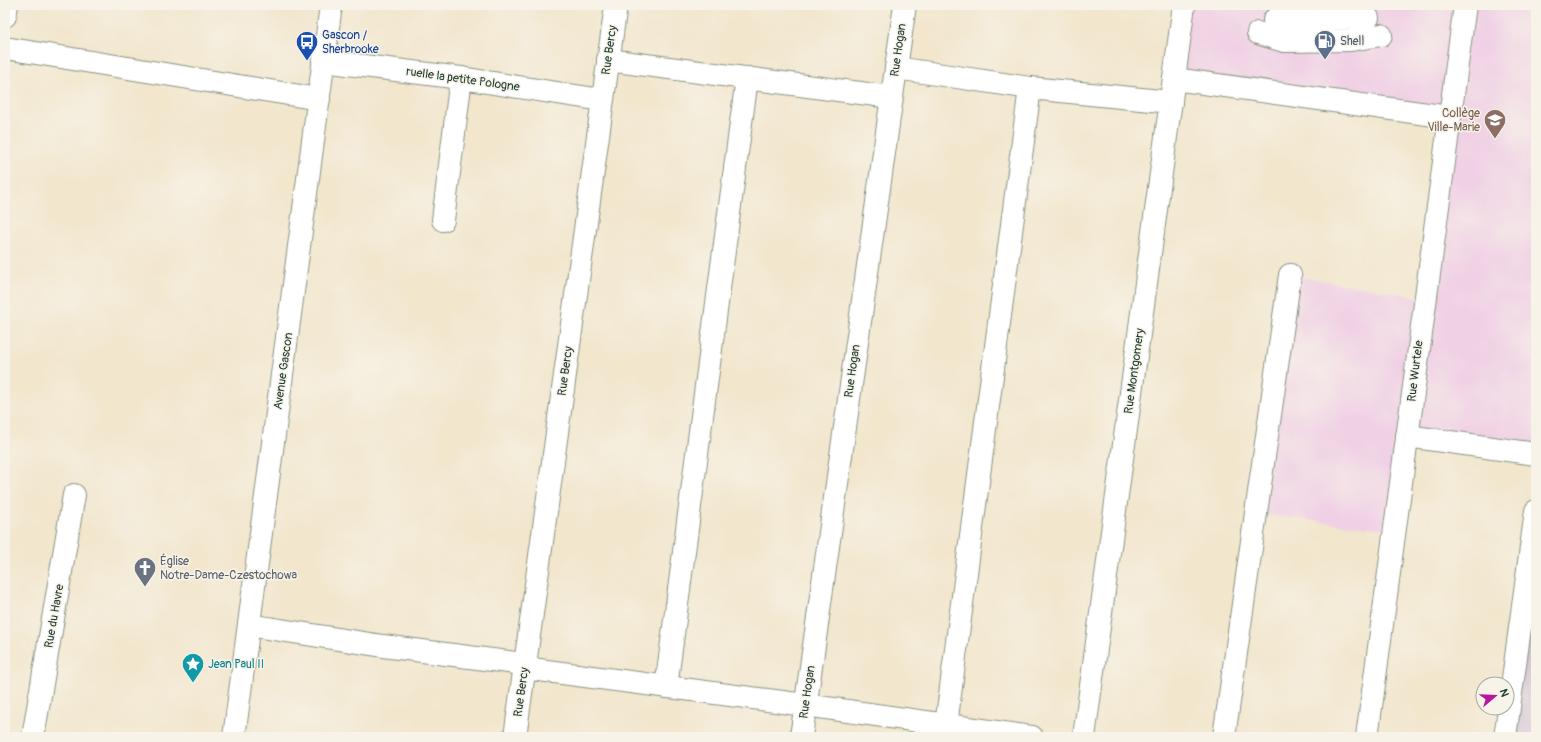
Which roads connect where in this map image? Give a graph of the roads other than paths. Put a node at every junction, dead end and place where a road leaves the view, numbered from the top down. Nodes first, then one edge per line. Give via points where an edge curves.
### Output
1 (7, 5) edge
2 (331, 5) edge
3 (616, 5) edge
4 (905, 5) edge
5 (1184, 5) edge
6 (1465, 5) edge
7 (5, 16) edge
8 (1368, 18) dead end
9 (1382, 35) dead end
10 (5, 48) edge
11 (608, 60) junction
12 (323, 61) junction
13 (896, 68) junction
14 (460, 78) junction
15 (747, 78) junction
16 (1174, 79) junction
17 (1030, 88) junction
18 (891, 97) junction
19 (319, 99) junction
20 (602, 100) junction
21 (1171, 102) junction
22 (1449, 117) junction
23 (443, 220) dead end
24 (1290, 275) dead end
25 (1407, 436) junction
26 (1536, 454) edge
27 (74, 495) dead end
28 (1536, 511) edge
29 (249, 625) junction
30 (524, 666) junction
31 (666, 687) junction
32 (805, 705) junction
33 (946, 725) junction
34 (33, 737) edge
35 (234, 737) edge
36 (515, 737) edge
37 (800, 737) edge
38 (1032, 737) edge
39 (1084, 737) edge
40 (1224, 737) edge
41 (1367, 737) edge
42 (1505, 737) edge

1 - 7 street
2 - 12 street, Avenue Gascon
3 - 11 street, Rue Bercy
4 - 13 street, Rue Hogan
5 - 16 street, Rue Montgomery
6 - 22 street, Rue Wurtele
8 - 9 street via 1266,26 1284,41 1351,40
10 - 19 street
11 - 15 street
11 - 20 street, Rue Bercy
12 - 14 street, ruelle la petite Pologne
12 - 19 street, Avenue Gascon
13 - 17 street
13 - 18 street, Rue Hogan
14 - 20 street, ruelle la petite Pologne
14 - 23 street
15 - 18 street
15 - 31 street
16 - 21 street, Rue Montgomery
16 - 22 street
17 - 21 street
17 - 33 street
18 - 32 street, Rue Hogan
19 - 29 street, Avenue Gascon
20 - 30 street, Rue Bercy
21 - 39 street, Rue Montgomery
22 - 25 street, Rue Wurtele
24 - 40 street
25 - 26 street
25 - 41 street, Rue Wurtele
27 - 34 street, Rue du Havre
28 - 42 street
29 - 30 street
29 - 35 street, Avenue Gascon
30 - 31 street
30 - 36 street, Rue Bercy
31 - 32 street
32 - 33 street
32 - 37 street, Rue Hogan
33 - 38 street

